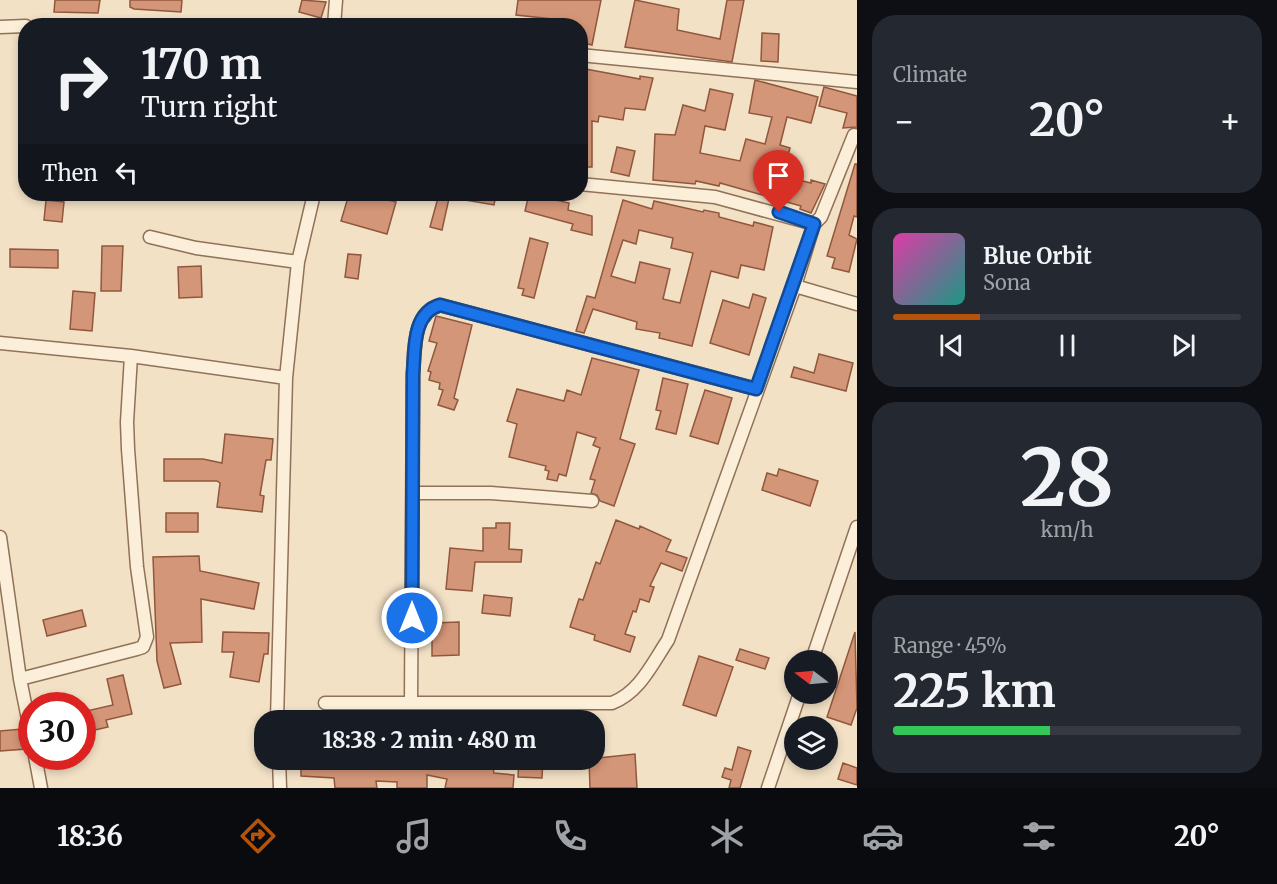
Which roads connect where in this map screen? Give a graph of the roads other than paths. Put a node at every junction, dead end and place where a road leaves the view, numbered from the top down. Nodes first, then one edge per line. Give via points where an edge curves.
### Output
1 (336, 0) edge
2 (335, 18) edge
3 (18, 26) edge
4 (0, 27) edge
5 (588, 56) edge
6 (857, 82) edge
7 (854, 135) dead end
8 (588, 185) edge
9 (312, 201) edge
10 (814, 224) junction
11 (150, 237) dead end
12 (298, 262) junction
13 (795, 286) junction
14 (857, 304) edge
15 (0, 343) edge
16 (131, 356) junction
17 (285, 378) junction
18 (756, 389) junction
19 (412, 493) junction
20 (592, 501) dead end
21 (857, 527) edge
22 (0, 537) edge
23 (815, 650) edge
24 (20, 679) junction
25 (23, 692) edge
26 (325, 703) dead end
27 (411, 704) junction
28 (797, 704) edge
29 (277, 710) edge
30 (38, 770) edge
31 (279, 770) edge
32 (41, 788) edge
33 (280, 788) edge
34 (768, 788) edge

1 - 2 street
3 - 4 street
5 - 6 street
7 - 10 street via 821,217
8 - 10 street via 715,197
9 - 12 street
10 - 13 street
11 - 12 street via 196,248
12 - 17 street
13 - 14 street
13 - 18 street
15 - 16 street
16 - 17 street
16 - 24 street via 128,449 147,638 137,649
17 - 29 street
18 - 19 street via 440,305 430,308 419,323 414,355
18 - 27 street via 668,640 639,685 612,703
19 - 20 street via 491,493
19 - 27 street
21 - 23 street
22 - 24 street
24 - 25 street
26 - 27 street
28 - 34 street
30 - 32 street
31 - 33 street

